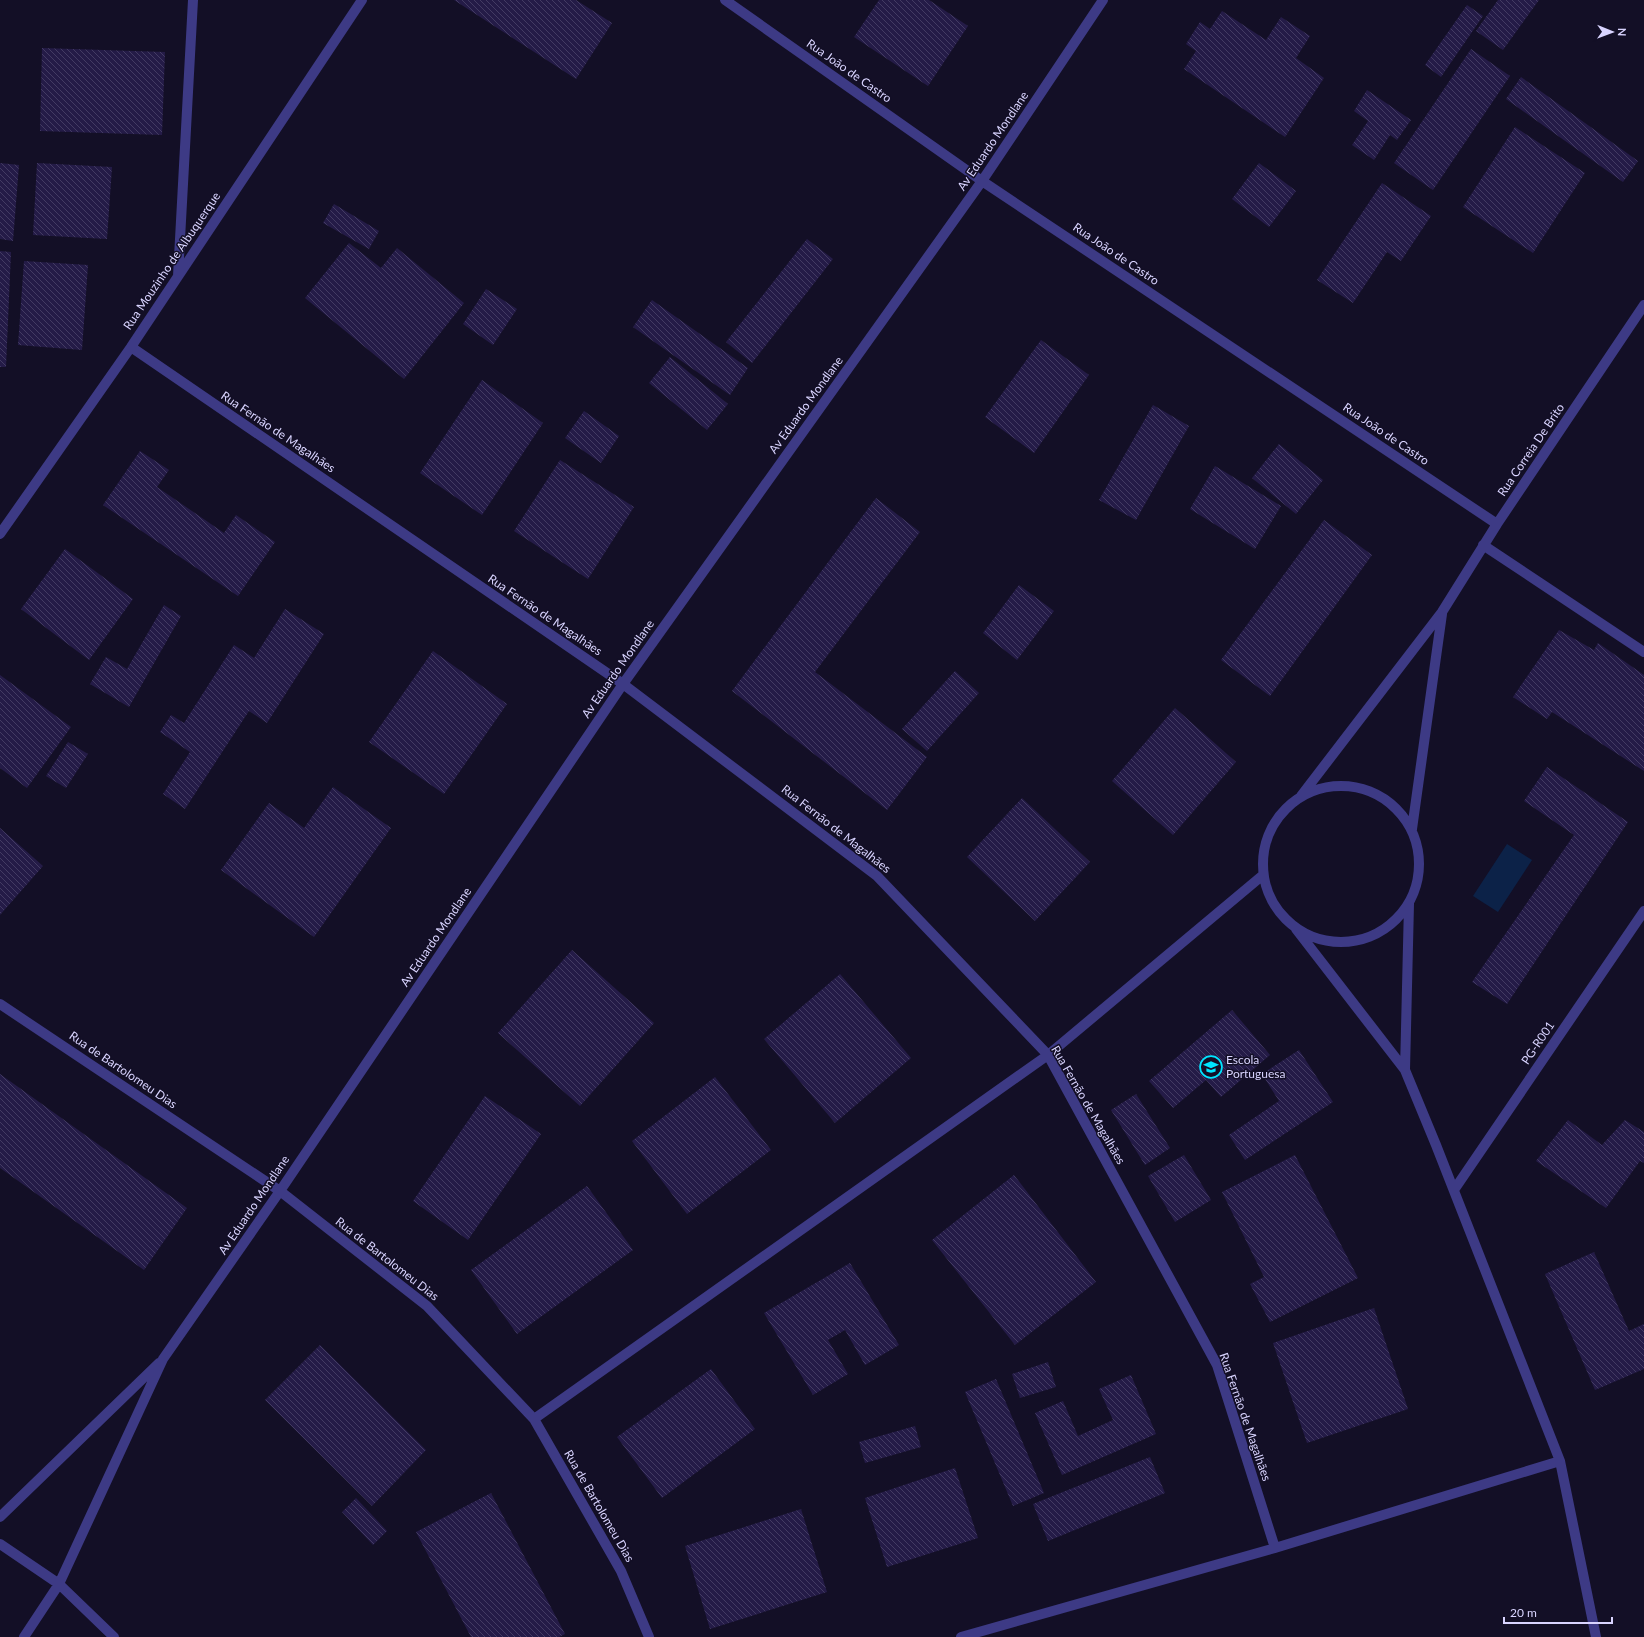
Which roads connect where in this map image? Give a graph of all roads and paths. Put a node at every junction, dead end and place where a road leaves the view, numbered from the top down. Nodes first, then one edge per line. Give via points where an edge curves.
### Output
1 (193, 0) edge
2 (362, 0) edge
3 (725, 0) edge
4 (1103, 0) edge
5 (982, 181) junction
6 (178, 276) junction
7 (1644, 305) edge
8 (131, 347) junction
9 (1497, 524) junction
10 (0, 534) edge
11 (1484, 545) junction
12 (1442, 612) junction
13 (1644, 652) edge
14 (623, 684) junction
15 (1301, 796) junction
16 (1412, 829) junction
17 (1264, 875) junction
18 (1409, 904) junction
19 (1644, 911) edge
20 (1296, 929) junction
21 (0, 1004) edge
22 (1048, 1055) junction
23 (1405, 1070) junction
24 (1454, 1190) junction
25 (280, 1191) junction
26 (164, 1359) junction
27 (534, 1419) junction
28 (1560, 1461) junction
29 (0, 1517) edge
30 (0, 1544) edge
31 (1275, 1548) junction
32 (59, 1584) junction
33 (24, 1637) edge
34 (114, 1637) edge
35 (649, 1637) edge
36 (961, 1637) edge
37 (1596, 1637) edge

1 - 6 street
2 - 6 street, Rua Mouzinho de Albuquerque
3 - 5 street, Rua João de Castro
4 - 5 street, Av Eduardo Mondlane
5 - 9 street, Rua João de Castro
5 - 14 street, Av Eduardo Mondlane
6 - 8 street, Rua Mouzinho de Albuquerque
7 - 9 street, Rua Correia De Brito
8 - 10 street, Rua Mouzinho de Albuquerque
8 - 14 street, Rua Fernão de Magalhães
9 - 11 street, Rua Correia De Brito
11 - 12 street, Rua Correia De Brito
11 - 13 street
12 - 15 street, Rua Correia De Brito
12 - 16 street
14 - 22 street, Rua Fernão de Magalhães via 877,876
14 - 25 street, Av Eduardo Mondlane
15 - 16 street via 1325,787 1351,785 1376,793 1397,808
15 - 17 street via 1284,811 1271,830 1264,852
16 - 18 street via 1420,854 1419,880
17 - 20 street via 1270,895 1281,914
17 - 22 street
18 - 20 street via 1387,928 1371,938 1346,944 1320,940
18 - 23 street
19 - 24 street, PG-R001
20 - 23 street
21 - 25 street, Rua de Bartolomeu Dias
22 - 27 street
22 - 31 street, Rua Fernão de Magalhães via 1217,1365
23 - 24 street
24 - 28 street
25 - 26 street, Av Eduardo Mondlane
25 - 27 street, Rua de Bartolomeu Dias via 428,1306
26 - 29 street
26 - 32 street
27 - 35 street, Rua de Bartolomeu Dias via 621,1571
28 - 31 street
28 - 37 street
30 - 32 street
31 - 36 street
32 - 33 street
32 - 34 street

